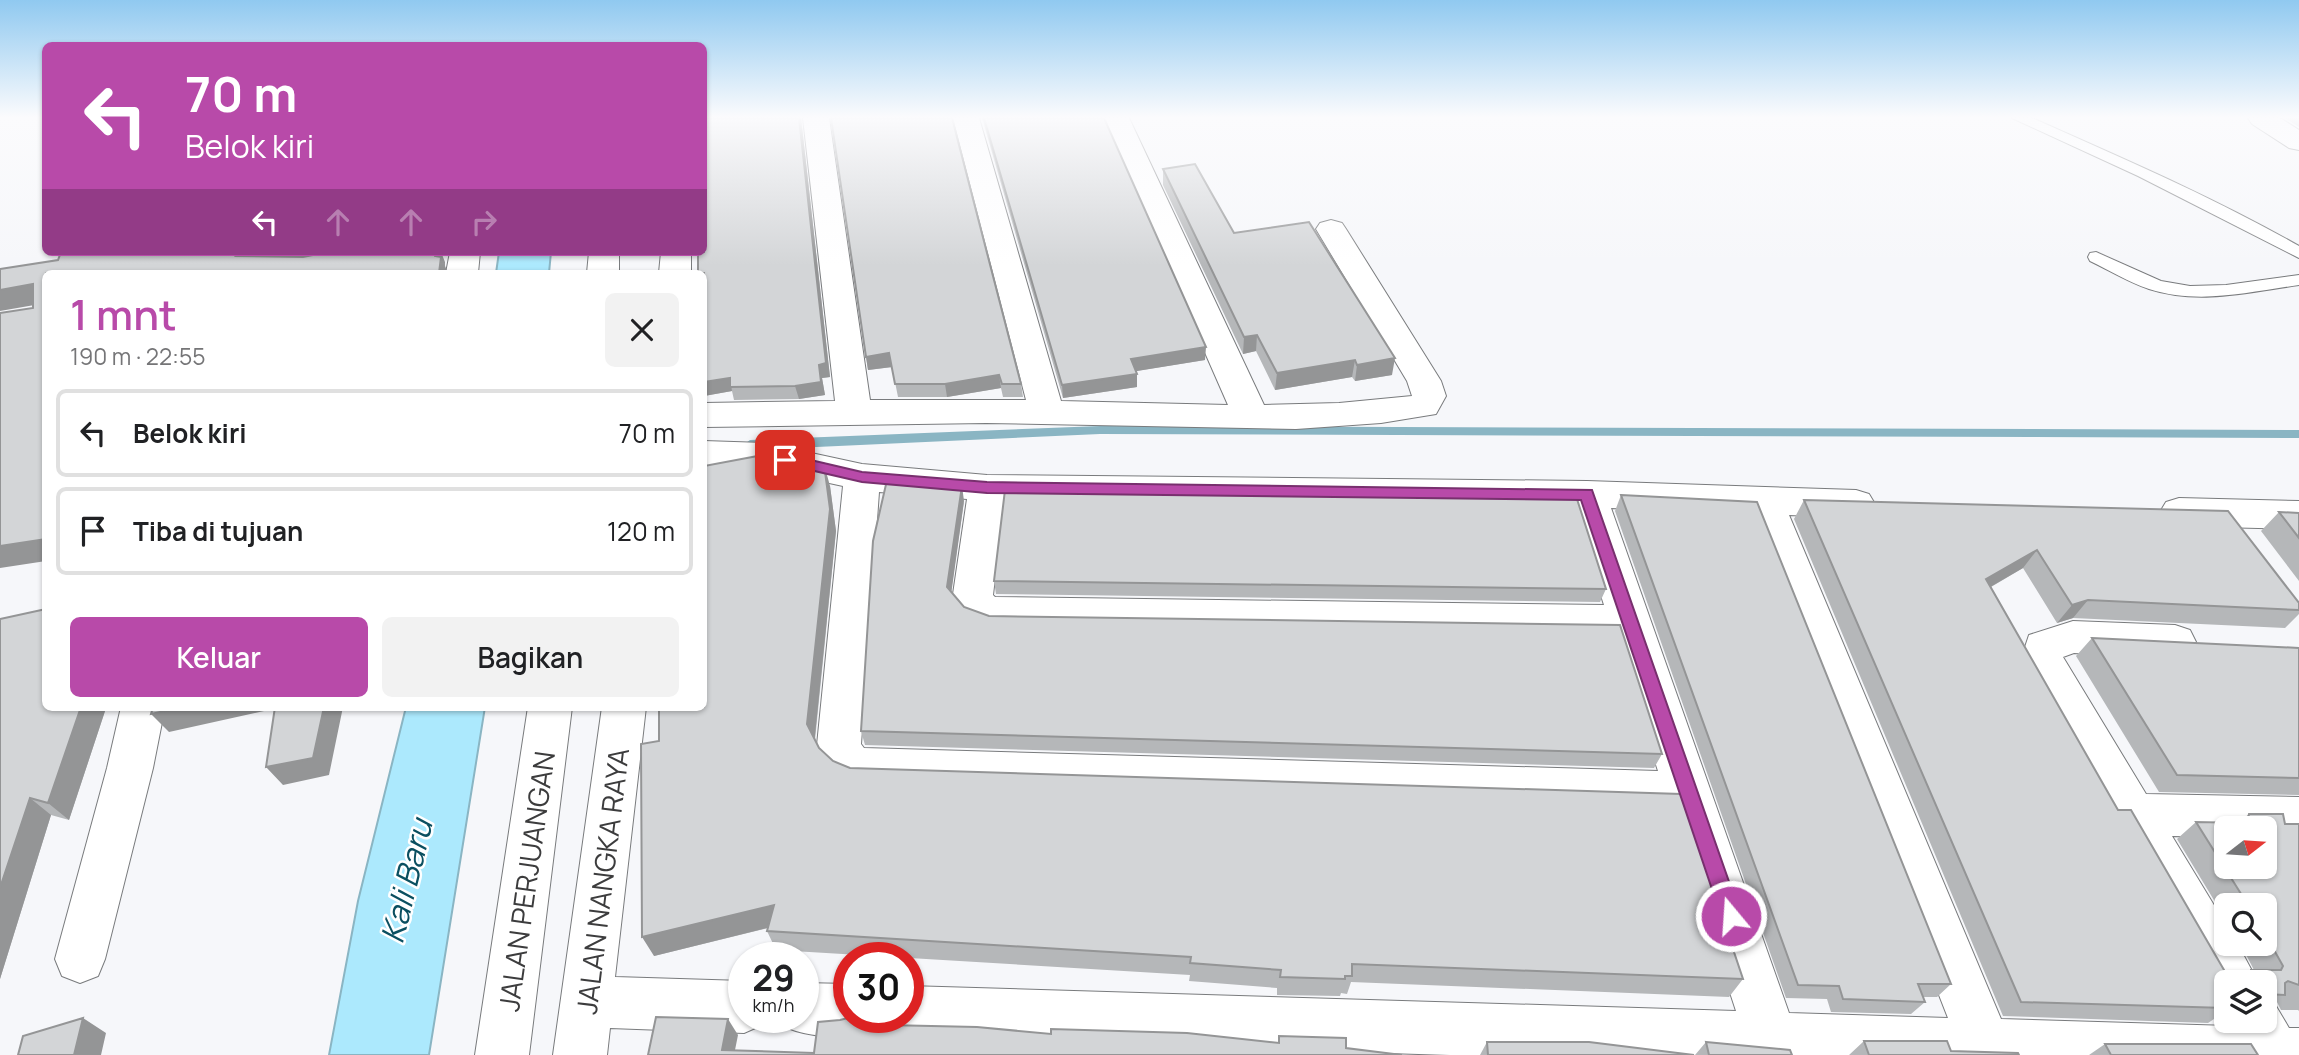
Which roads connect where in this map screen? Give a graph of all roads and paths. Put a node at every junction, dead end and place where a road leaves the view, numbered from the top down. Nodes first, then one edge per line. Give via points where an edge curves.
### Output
1 (822, 167) edge
2 (980, 167) edge
3 (1137, 167) edge
4 (2130, 167) edge
5 (1331, 229) dead end
6 (2299, 253) edge
7 (2096, 257) dead end
8 (2299, 280) edge
9 (853, 412) junction
10 (1047, 412) junction
11 (707, 415) edge
12 (1251, 416) junction
13 (707, 454) edge
14 (862, 477) junction
15 (987, 488) junction
16 (1587, 494) junction
17 (1765, 502) junction
18 (1890, 505) edge
19 (2140, 511) edge
20 (2224, 513) junction
21 (2299, 515) edge
22 (2254, 553) edge
23 (1632, 621) junction
24 (2219, 644) edge
25 (142, 711) edge
26 (549, 711) edge
27 (623, 711) edge
28 (1689, 792) junction
29 (2133, 814) junction
30 (2299, 818) edge
31 (80, 959) dead end
32 (2225, 970) edge
33 (586, 1002) junction
34 (728, 1006) edge
35 (924, 1013) edge
36 (2262, 1033) edge
37 (1775, 1047) edge
38 (2014, 1049) edge
39 (502, 1055) edge
40 (580, 1055) edge
41 (2275, 1055) edge
42 (2299, 1055) edge

1 - 9 street
2 - 10 street
3 - 12 street
4 - 6 lane
5 - 12 street via 1429,396 1424,406 1396,410
7 - 8 lane via 2155,285 2181,291
9 - 10 street
9 - 11 street
10 - 12 street
13 - 14 street via 765,456
14 - 15 street
14 - 28 street via 839,745 847,761 857,768
15 - 16 street
15 - 23 street via 972,601 992,613
16 - 17 street
16 - 23 street
17 - 18 street
17 - 38 street
19 - 20 street
20 - 21 street
20 - 22 street
23 - 28 street
24 - 29 street via 2073,637 2044,648 2042,659
25 - 31 street
26 - 39 street, JALAN PERJUANGAN
27 - 33 street, JALAN NANGKA RAYA
28 - 37 street
29 - 30 street
29 - 32 street
33 - 34 street
33 - 40 street, JALAN NANGKA RAYA
35 - 37 street
36 - 41 street
37 - 38 street
38 - 41 street
41 - 42 street

